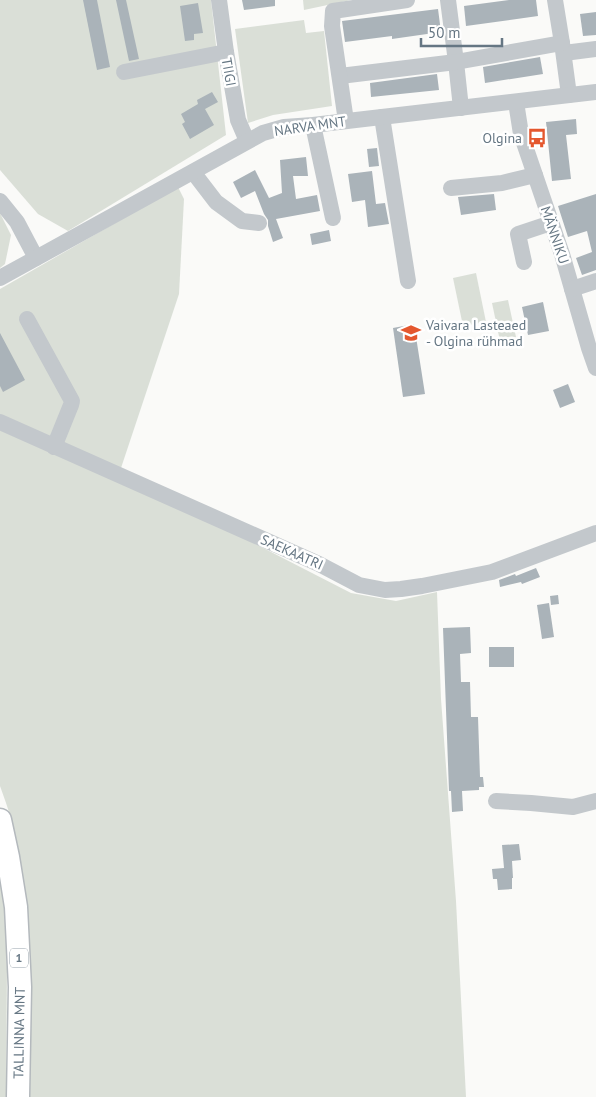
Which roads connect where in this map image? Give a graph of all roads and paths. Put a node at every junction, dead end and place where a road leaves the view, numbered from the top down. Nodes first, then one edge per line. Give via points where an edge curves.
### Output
1 (219, 0) edge
2 (405, 0) edge
3 (448, 0) edge
4 (555, 0) edge
5 (563, 48) junction
6 (596, 49) edge
7 (226, 52) junction
8 (456, 62) junction
9 (124, 72) dead end
10 (340, 76) junction
11 (596, 92) edge
12 (568, 95) junction
13 (516, 102) junction
14 (460, 108) junction
15 (382, 117) junction
16 (346, 121) junction
17 (313, 125) junction
18 (246, 142) junction
19 (193, 172) junction
20 (534, 175) junction
21 (450, 188) dead end
22 (0, 201) edge
23 (333, 218) dead end
24 (259, 222) dead end
25 (551, 223) junction
26 (36, 258) junction
27 (524, 262) dead end
28 (0, 278) edge
29 (408, 281) dead end
30 (596, 281) edge
31 (572, 288) junction
32 (27, 319) dead end
33 (596, 368) edge
34 (0, 422) edge
35 (54, 446) junction
36 (596, 533) edge
37 (596, 801) edge
38 (496, 802) dead end
39 (0, 820) edge
40 (18, 1097) edge

1 - 7 street, TIIGI
2 - 10 street via 334,11 332,26
3 - 8 street
4 - 5 street
5 - 6 street
5 - 8 street
5 - 12 street
7 - 9 street
7 - 18 street, TIIGI via 238,120
8 - 10 street
8 - 14 street
10 - 16 street
11 - 12 street, NARVA MNT
12 - 13 street, NARVA MNT
13 - 14 street, NARVA MNT
13 - 20 street, MÄNNIKU via 521,134
14 - 15 street, NARVA MNT
15 - 16 street, NARVA MNT
15 - 29 street
16 - 17 street, NARVA MNT
17 - 18 street, NARVA MNT via 263,133
17 - 23 street
18 - 19 street, NARVA MNT
19 - 24 street via 216,202 242,221
19 - 26 street, NARVA MNT
20 - 21 street via 502,183
20 - 25 street, MÄNNIKU
22 - 26 street via 17,222
25 - 27 street via 518,234
25 - 31 street, MÄNNIKU
26 - 28 street, NARVA MNT
30 - 31 street
31 - 33 street, MÄNNIKU
32 - 35 street via 72,401
34 - 35 street, SAEKAATRI
35 - 36 street, SAEKAATRI via 319,564 359,585 385,590 401,590 492,572
37 - 38 street via 574,808
39 - 40 highway, TALLINNA MNT / 1 via 16,907 20,987

